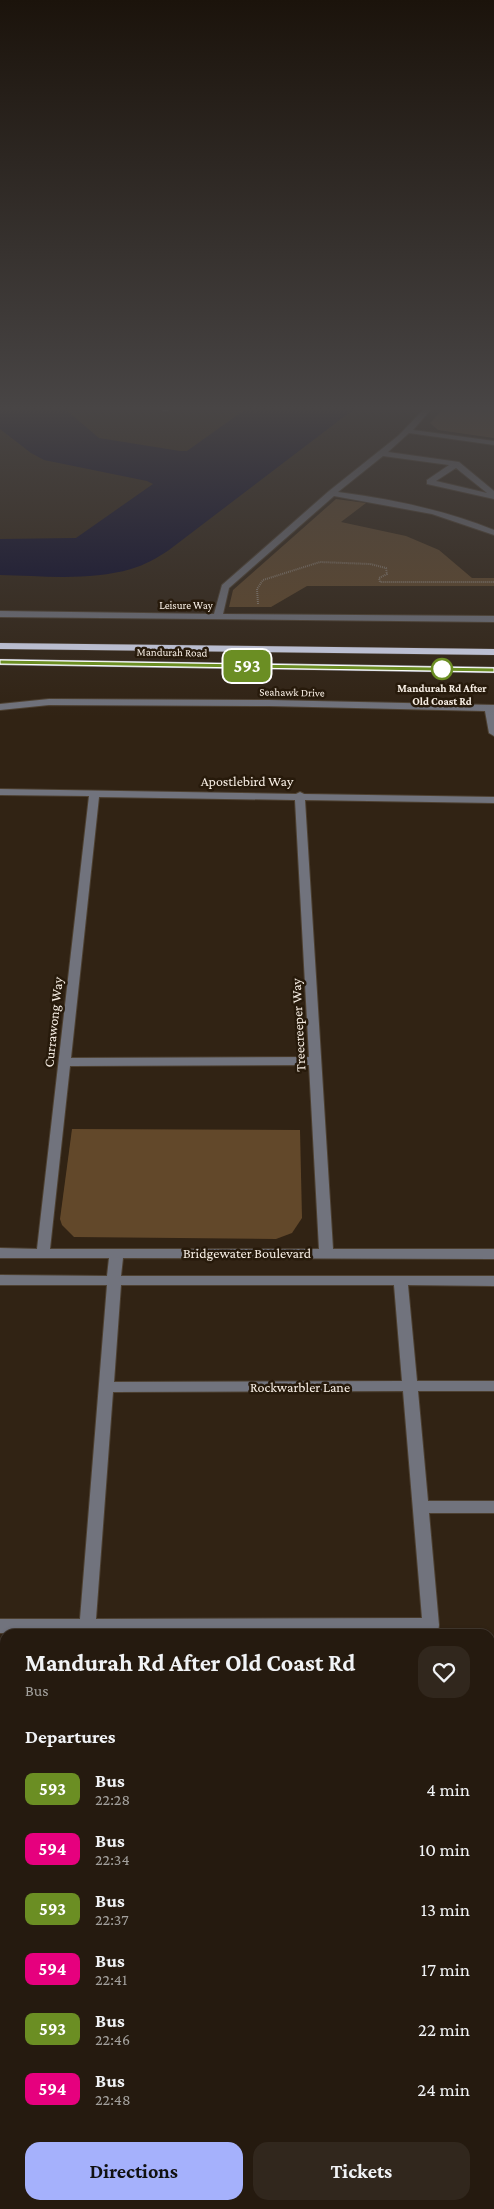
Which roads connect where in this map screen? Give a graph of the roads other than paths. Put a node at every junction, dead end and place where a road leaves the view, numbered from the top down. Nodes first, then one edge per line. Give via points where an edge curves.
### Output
1 (314, 509) edge
2 (424, 509) edge
3 (494, 534) edge
4 (0, 614) edge
5 (218, 616) junction
6 (494, 619) edge
7 (0, 646) edge
8 (494, 652) edge
9 (0, 662) edge
10 (494, 670) edge
11 (0, 707) edge
12 (491, 708) edge
13 (494, 733) edge
14 (0, 792) edge
15 (94, 794) junction
16 (300, 796) junction
17 (494, 800) edge
18 (316, 1061) junction
19 (64, 1062) junction
20 (0, 1253) edge
21 (43, 1253) junction
22 (116, 1253) junction
23 (326, 1253) junction
24 (494, 1254) edge
25 (0, 1280) edge
26 (114, 1280) junction
27 (401, 1281) junction
28 (494, 1281) edge
29 (494, 1386) edge
30 (106, 1387) junction
31 (412, 1387) junction
32 (421, 1507) junction
33 (494, 1507) edge
34 (0, 1626) edge
35 (65, 1629) edge
36 (87, 1629) edge
37 (431, 1629) edge

1 - 5 street, Leisure Way via 225,587
2 - 3 street
4 - 5 street, Leisure Way
5 - 6 street
7 - 8 highway, Mandurah Road
9 - 10 highway, Mandurah Road
11 - 12 street, Seahawk Drive via 59,702
12 - 13 street
14 - 15 street, Apostlebird Way
15 - 16 street, Apostlebird Way
15 - 19 street, Currawong Way
16 - 17 street, Apostlebird Way
16 - 18 street, Treecreeper Way
18 - 19 street
18 - 23 street, Treecreeper Way
19 - 21 street, Currawong Way
20 - 21 street, Bridgewater Boulevard
21 - 22 street, Bridgewater Boulevard
22 - 23 street, Bridgewater Boulevard
22 - 26 street
23 - 24 street, Bridgewater Boulevard
25 - 26 street, Bridgewater Boulevard
26 - 27 street, Bridgewater Boulevard
26 - 30 street
27 - 28 street, Bridgewater Boulevard
27 - 31 street
29 - 31 street, Rockwarbler Lane
30 - 31 street, Rockwarbler Lane
30 - 36 street
31 - 32 street
32 - 33 street
32 - 37 street
34 - 35 street

